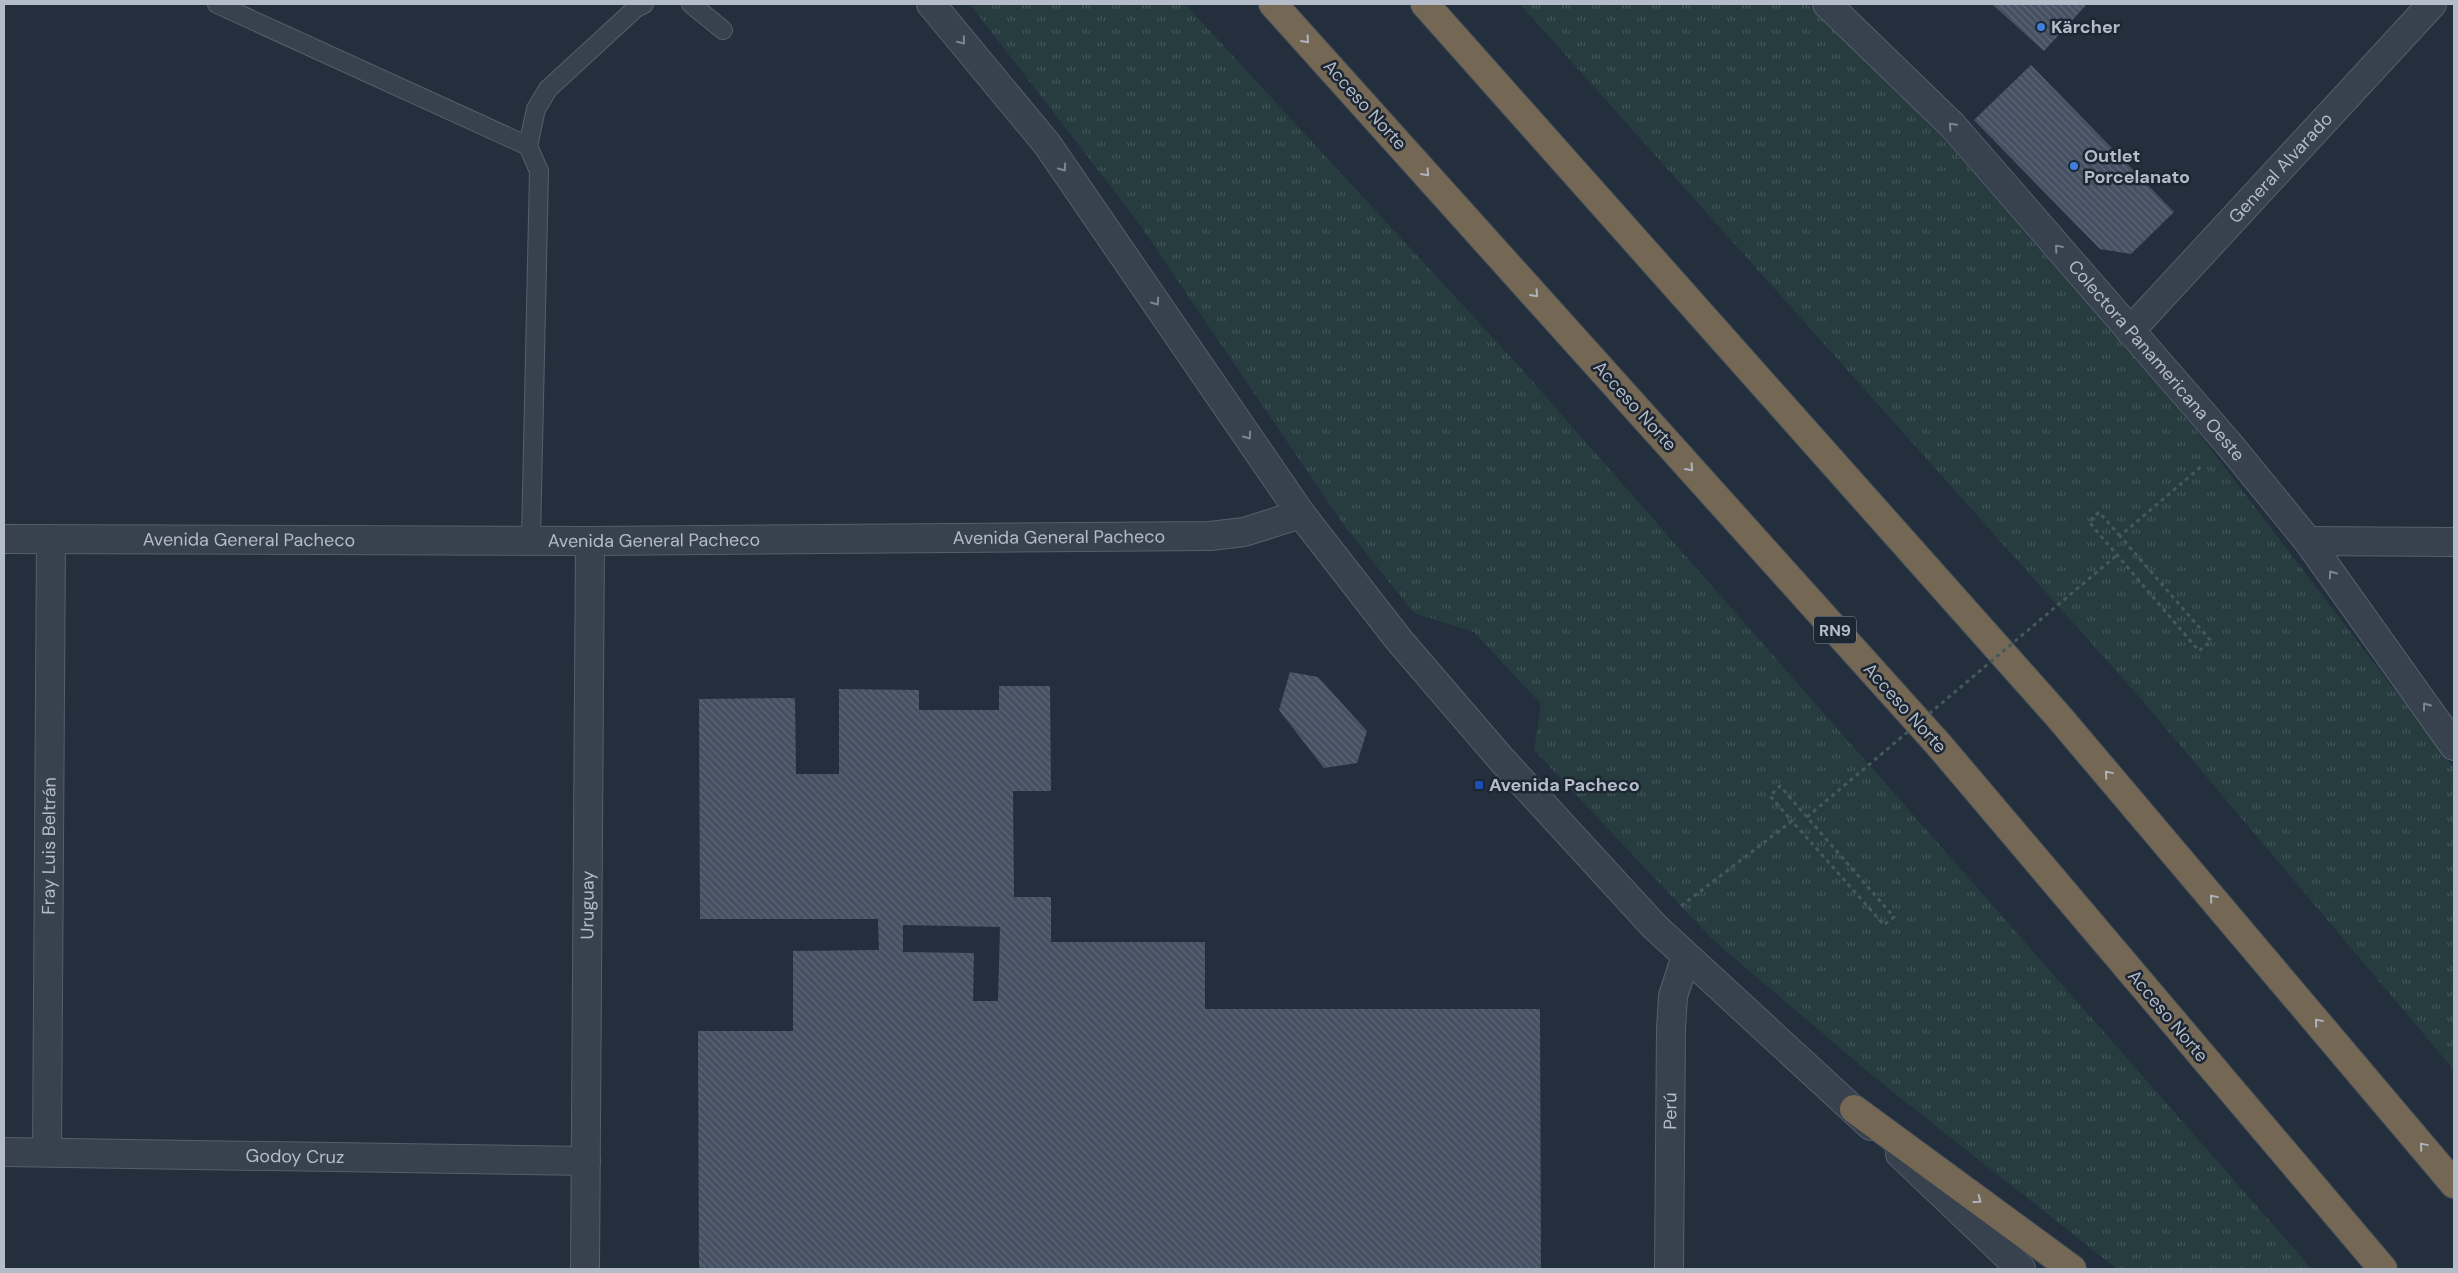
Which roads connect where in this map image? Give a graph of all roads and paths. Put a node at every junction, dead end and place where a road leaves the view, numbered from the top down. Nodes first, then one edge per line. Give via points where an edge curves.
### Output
1 (217, 4) edge
2 (644, 4) edge
3 (691, 4) edge
4 (931, 4) edge
5 (1273, 4) edge
6 (1425, 4) edge
7 (1827, 4) edge
8 (2432, 4) edge
9 (723, 30) dead end
10 (528, 146) junction
11 (2130, 331) junction
12 (2228, 443) junction
13 (1302, 514) junction
14 (2120, 536) junction
15 (4, 539) edge
16 (51, 539) junction
17 (531, 539) junction
18 (2308, 540) junction
19 (590, 541) junction
20 (2454, 542) edge
21 (2118, 555) junction
22 (2454, 746) edge
23 (1808, 817) junction
24 (1792, 821) junction
25 (1654, 926) junction
26 (1686, 956) junction
27 (1854, 1109) junction
28 (4, 1152) edge
29 (47, 1152) junction
30 (586, 1162) junction
31 (2454, 1184) edge
32 (585, 1269) edge
33 (1670, 1269) edge
34 (2021, 1269) edge
35 (2072, 1269) edge
36 (2383, 1269) edge

1 - 10 lane
2 - 10 lane via 548,89 536,109
3 - 9 lane
4 -> 13 street via 1047,144
5 -> 36 highway, Acceso Norte / RN9 via 1939,745
31 -> 6 highway via 2059,717
11 -> 7 street, Colectora Panamericana Oeste via 1952,126
8 - 11 street, General Alvarado
10 - 17 lane via 539,171
11 - 12 street, Colectora Panamericana Oeste
12 - 14 path
12 - 18 street, Colectora Panamericana Oeste
13 - 19 street, Avenida General Pacheco via 1244,532 1210,536
13 - 25 street via 1399,640 1502,760
14 - 21 path via 2099,512 2089,522
14 - 21 path via 2211,641 2199,651
15 - 16 street, Avenida General Pacheco
16 - 17 street, Avenida General Pacheco
16 - 29 street, Fray Luis Beltrán
17 - 19 street, Avenida General Pacheco
18 - 20 street
22 -> 18 street, Colectora Panamericana Oeste
19 - 30 street, Uruguay
21 - 23 path, bridge
23 - 24 path via 1780,786 1770,796
23 - 24 path via 1894,917 1884,925
24 - 25 path
25 - 26 street
26 - 27 street
26 - 33 street, Perú via 1673,996 1671,1029
27 - 34 street
27 -> 35 highway
28 - 29 street, Godoy Cruz
29 - 30 street, Godoy Cruz
30 - 32 street, Uruguay

